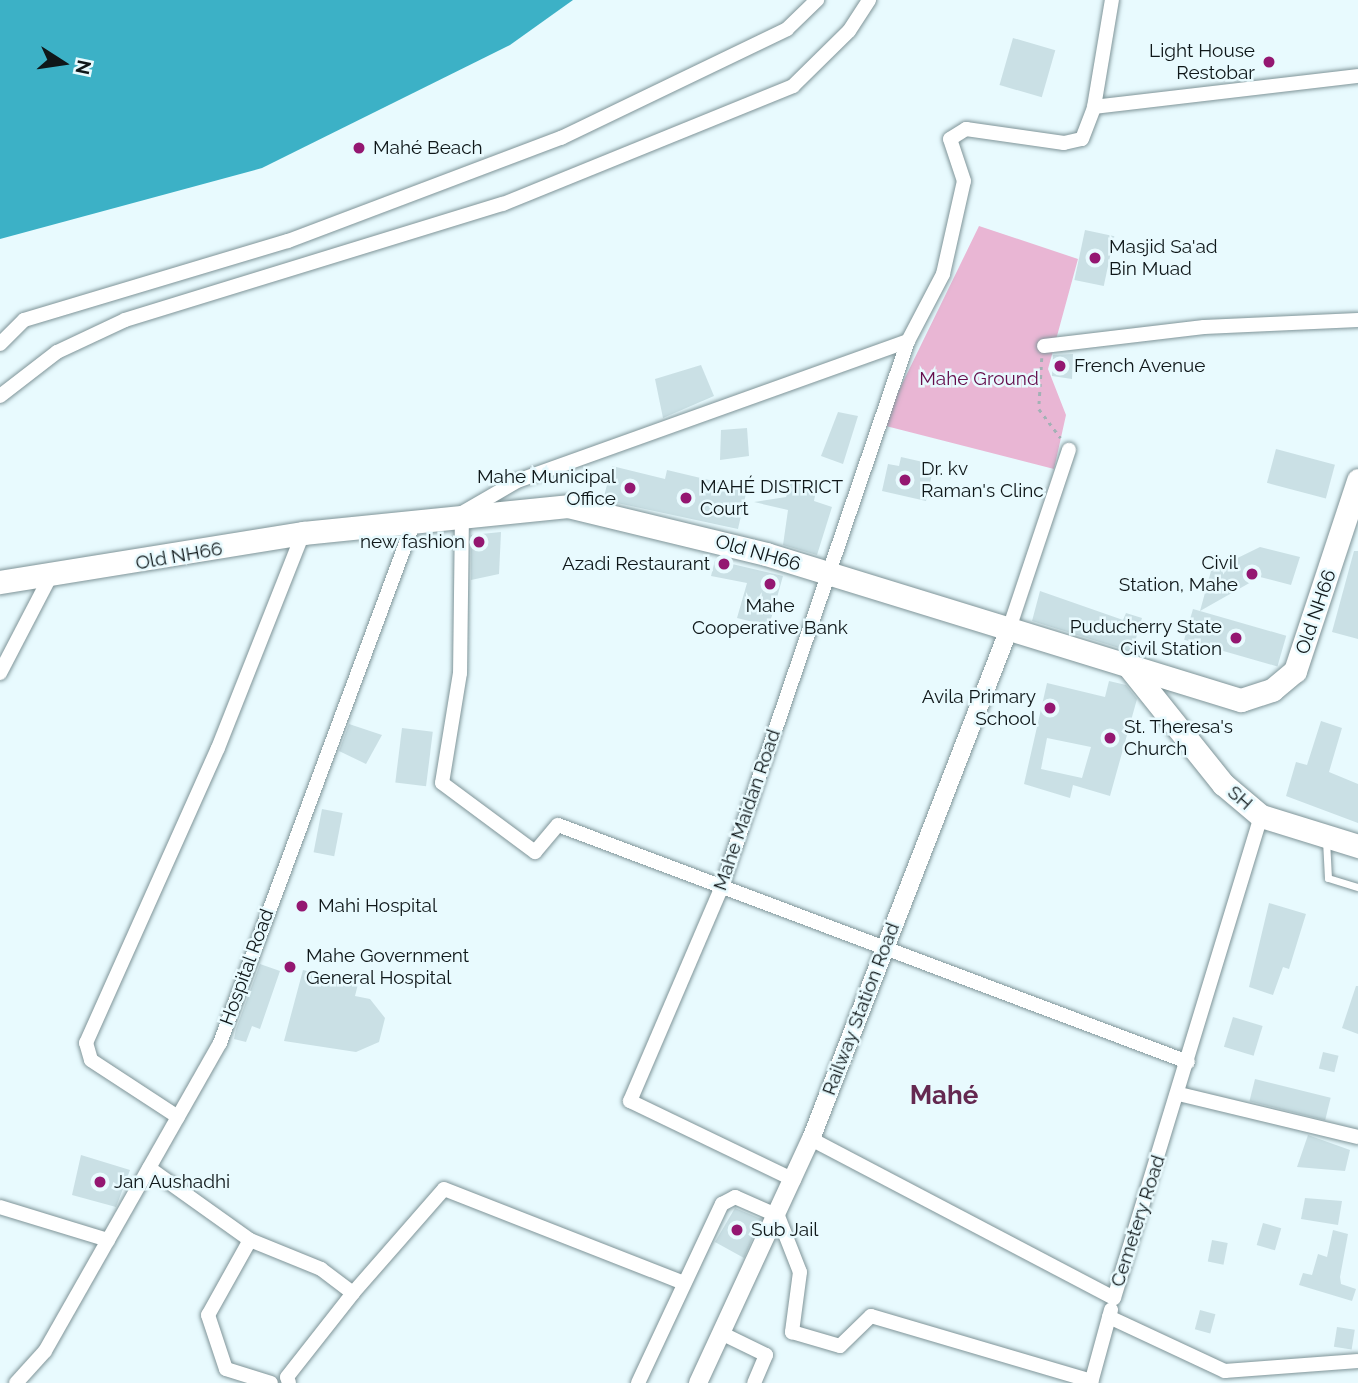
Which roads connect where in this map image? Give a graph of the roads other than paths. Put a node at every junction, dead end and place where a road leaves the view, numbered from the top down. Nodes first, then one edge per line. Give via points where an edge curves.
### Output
1 (817, 0) edge
2 (869, 0) edge
3 (1112, 0) edge
4 (1358, 76) edge
5 (1094, 107) junction
6 (1358, 320) edge
7 (908, 341) junction
8 (0, 344) edge
9 (1044, 346) road end
10 (0, 396) edge
11 (1069, 450) road end
12 (1358, 480) edge
13 (462, 513) junction
14 (415, 519) junction
15 (303, 533) junction
16 (826, 572) junction
17 (49, 579) junction
18 (0, 583) edge
19 (1009, 629) junction
20 (1130, 667) junction
21 (0, 673) edge
22 (1261, 816) junction
23 (1326, 836) junction
24 (1358, 846) edge
25 (1358, 887) edge
26 (721, 889) junction
27 (884, 951) junction
28 (1188, 1062) junction
29 (1179, 1094) junction
30 (178, 1117) junction
31 (1358, 1137) edge
32 (811, 1139) junction
33 (149, 1168) junction
34 (794, 1180) junction
35 (0, 1207) edge
36 (778, 1216) junction
37 (108, 1240) junction
38 (250, 1240) junction
39 (684, 1283) junction
40 (353, 1293) junction
41 (1114, 1298) junction
42 (1109, 1317) junction
43 (723, 1334) junction
44 (1358, 1361) edge
45 (1092, 1382) edge
46 (16, 1383) edge
47 (271, 1383) edge
48 (289, 1383) edge
49 (638, 1383) edge
50 (698, 1383) edge
51 (754, 1383) edge

1 - 8 street via 787,29 561,138 288,241 24,320
2 - 10 street via 849,31 793,86 503,204 125,320 57,352
3 - 5 street, Mahe Maidan Road
4 - 5 street
5 - 7 street, Mahe Maidan Road via 1082,139 1072,143 966,129 950,139 964,181 961,204 943,274
6 - 9 street via 1204,327
7 - 13 street via 519,480
7 - 16 street, Mahe Maidan Road
11 - 19 street
12 - 20 main road, Old NH66 via 1295,671 1272,690 1241,700
13 - 14 main road, Old NH66
13 - 16 main road, Old NH66 via 568,506
13 - 26 street via 460,673 442,783 536,852 558,825
14 - 15 main road, Old NH66
14 - 30 street, Hospital Road via 220,1043
15 - 17 main road, Old NH66
15 - 30 street via 218,748 86,1043 90,1060
16 - 19 main road, Old NH66
16 - 26 street, Mahe Maidan Road
17 - 18 main road, Old NH66
17 - 21 street
19 - 20 main road, Old NH66
19 - 27 street, Railway Station Road
20 - 22 main road, SH via 1223,784
22 - 23 main road, SH
22 - 28 street, Cemetery Road
23 - 24 main road, SH
23 - 25 lane via 1328,878
26 - 27 street
26 - 34 street, Mahe Maidan Road via 630,1101
27 - 28 street
27 - 32 street, Railway Station Road
28 - 29 street, Cemetery Road
29 - 31 street
29 - 41 street, Cemetery Road
30 - 33 street, Hospital Road
32 - 34 street, Railway Station Road
32 - 41 street, Cemetery Road
33 - 37 street, Hospital Road
33 - 38 street
34 - 36 street, Railway Station Road
35 - 37 street
36 - 39 street via 735,1196 722,1204
36 - 43 street, Railway Station Road
36 - 45 street via 800,1272 792,1332 840,1346 871,1316
37 - 46 street, Hospital Road via 45,1351
38 - 40 street via 321,1269
38 - 47 street via 208,1315 226,1369
39 - 40 street via 444,1189
39 - 49 street
40 - 48 street via 287,1377
41 - 42 street
42 - 44 street via 1225,1371
42 - 45 street
43 - 50 street, Railway Station Road
43 - 51 street via 766,1355

